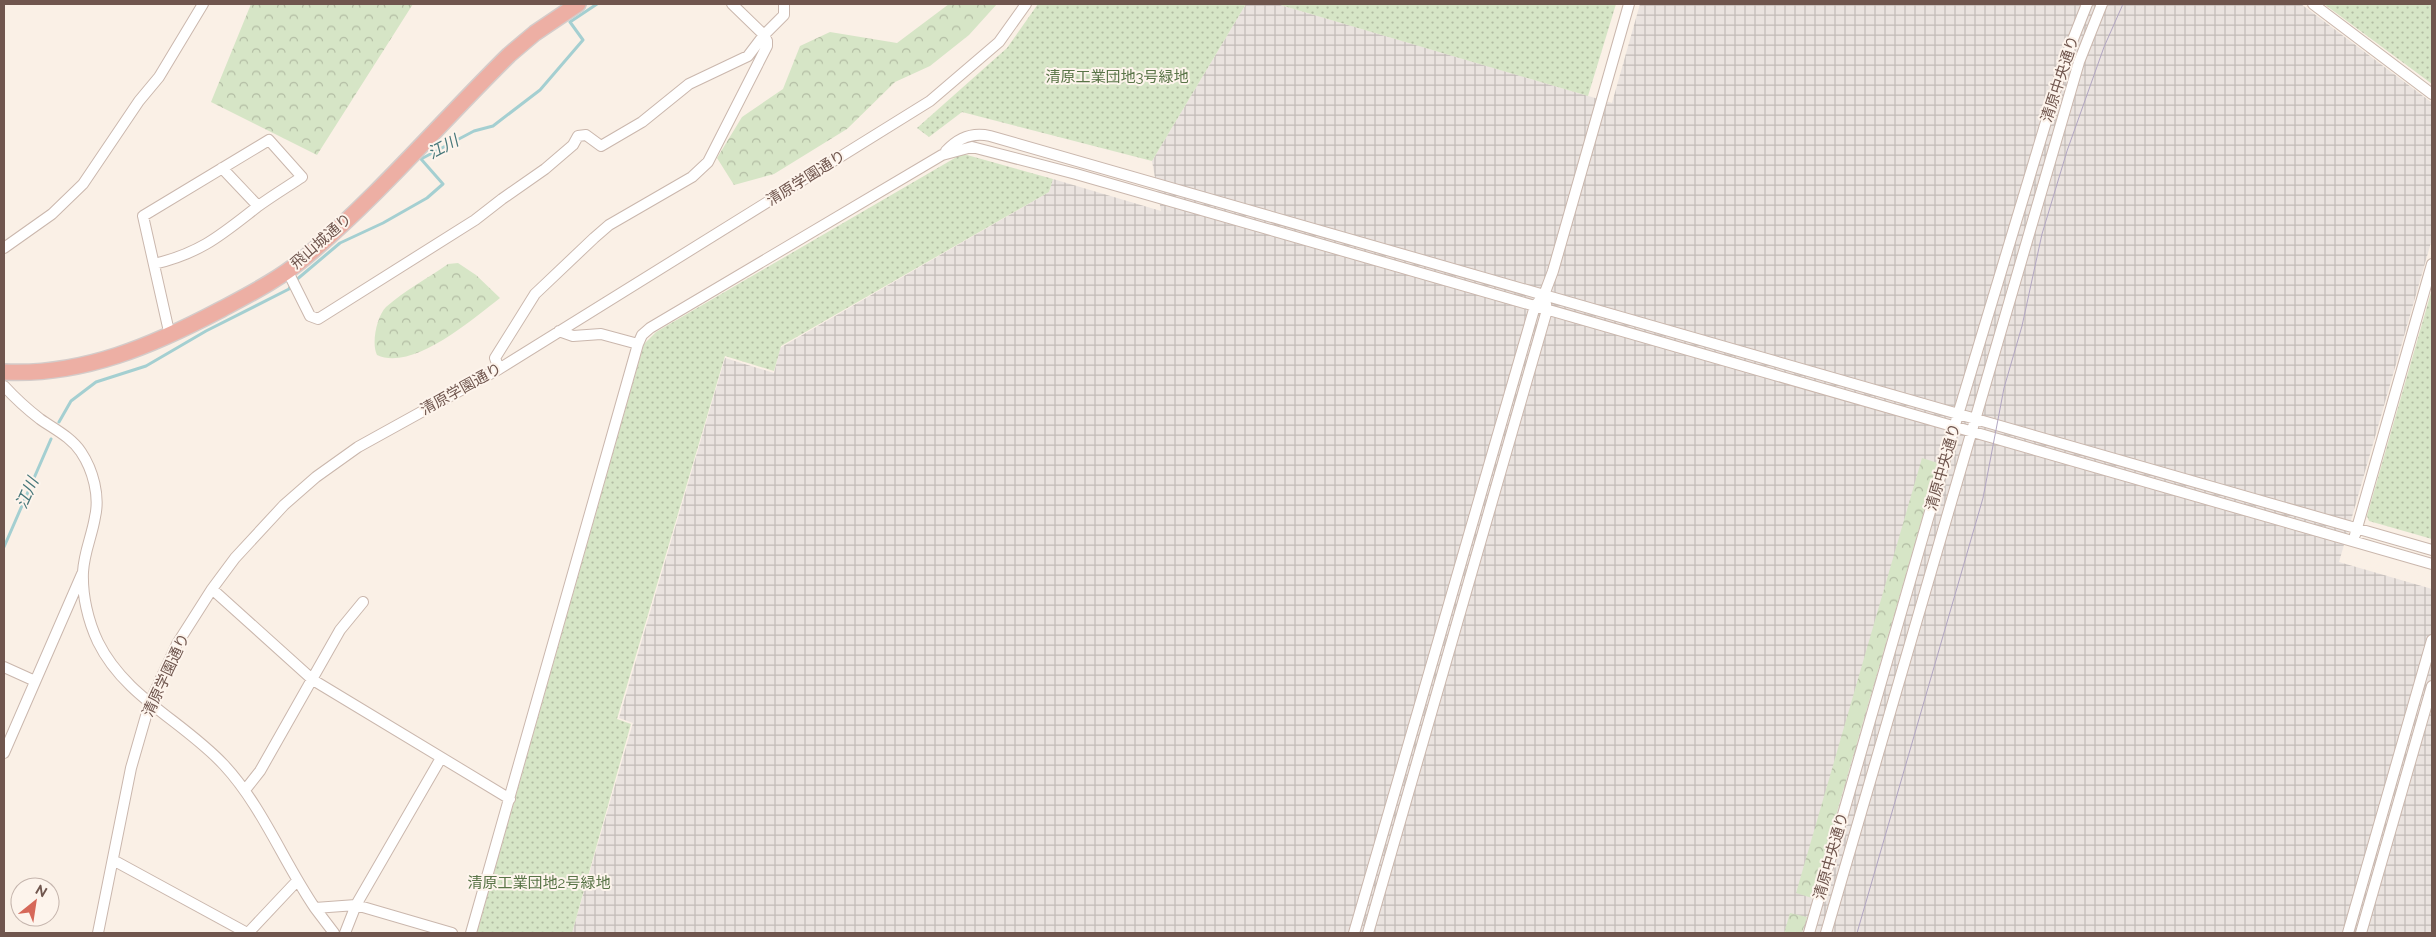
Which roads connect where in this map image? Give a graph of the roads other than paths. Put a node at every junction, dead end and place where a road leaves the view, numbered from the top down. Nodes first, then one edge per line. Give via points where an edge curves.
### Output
1 (203, 4) edge
2 (578, 4) edge
3 (732, 4) edge
4 (784, 4) edge
5 (1026, 4) edge
6 (1629, 4) edge
7 (2087, 4) edge
8 (2102, 4) edge
9 (2313, 4) edge
10 (764, 35) junction
11 (2432, 94) edge
12 (942, 155) junction
13 (222, 168) junction
14 (258, 206) junction
15 (4, 248) edge
16 (154, 264) junction
17 (2432, 264) edge
18 (287, 270) junction
19 (1544, 296) junction
20 (1535, 306) junction
21 (1547, 310) junction
22 (559, 332) junction
23 (170, 336) junction
24 (638, 344) junction
25 (499, 369) junction
26 (4, 372) edge
27 (4, 386) edge
28 (1959, 414) junction
29 (1975, 418) junction
30 (1954, 428) junction
31 (1971, 433) junction
32 (2356, 528) junction
33 (2353, 542) junction
34 (2432, 550) edge
35 (2432, 564) edge
36 (83, 573) junction
37 (212, 589) junction
38 (363, 602) dead end
39 (2432, 640) edge
40 (4, 667) edge
41 (313, 680) junction
42 (35, 681) junction
43 (2432, 686) edge
44 (150, 702) junction
45 (4, 753) edge
46 (441, 758) junction
47 (245, 790) junction
48 (510, 799) junction
49 (113, 860) junction
50 (297, 881) junction
51 (356, 905) junction
52 (315, 908) junction
53 (98, 933) edge
54 (247, 933) edge
55 (334, 933) edge
56 (345, 933) edge
57 (452, 933) edge
58 (471, 933) edge
59 (1354, 933) edge
60 (1368, 933) edge
61 (1809, 933) edge
62 (1826, 933) edge
63 (2348, 933) edge
64 (2362, 933) edge

1 - 15 street via 158,77 83,184 52,214
2 - 18 highway, 飛山城通り via 535,33 509,56 347,220
3 - 10 street
4 - 10 street via 784,15
5 - 22 street, 清原学園通り via 1000,42 930,101
6 - 19 street
7 - 28 street, 清原中央通り via 2064,62
8 - 29 street, 清原中央通り via 2079,62
9 - 11 street
10 - 18 street via 748,56 689,84 618,138 601,146 586,135 578,136 573,145 545,170 475,220 318,320 310,316
10 - 25 street via 766,46 708,162 692,177 609,224 535,294 495,358
12 - 19 street via 968,136 990,136
12 - 20 street via 972,147
12 - 24 street via 650,328
13 - 14 street
13 - 14 street via 269,140 302,177
13 - 16 street via 143,216
14 - 16 street via 220,238 172,260
16 - 23 street
17 - 32 street
18 - 23 highway, 飛山城通り
19 - 20 street
19 - 21 street
19 - 28 street
20 - 21 street
20 - 59 street
21 - 30 street
21 - 60 street
22 - 24 street via 573,336 602,334
22 - 25 street, 清原学園通り
23 - 26 highway, 飛山城通り via 97,363
24 - 48 street
25 - 37 street, 清原学園通り via 372,438 316,477 259,531
27 - 36 street via 80,451 91,470 96,492 96,516 85,551
28 - 29 street
28 - 30 street, 清原中央通り
29 - 31 street, 清原中央通り
29 - 32 street
30 - 31 street
30 - 61 street, 清原中央通り
31 - 33 street
31 - 62 street, 清原中央通り
32 - 33 street
32 - 34 street
33 - 35 street
36 - 42 street
36 - 44 street via 89,618 97,640 110,664 127,684
37 - 41 street
37 - 44 street, 清原学園通り via 177,644
38 - 41 street via 340,630
39 - 63 street
40 - 42 street
41 - 46 street
41 - 47 street via 260,771
42 - 45 street
43 - 64 street
44 - 47 street via 222,763
44 - 49 street, 清原学園通り via 131,768
46 - 48 street
46 - 51 street
47 - 50 street
48 - 58 street
49 - 53 street, 清原学園通り
49 - 54 street
50 - 52 street
50 - 54 street
51 - 52 street
51 - 56 street
51 - 57 street
52 - 55 street

